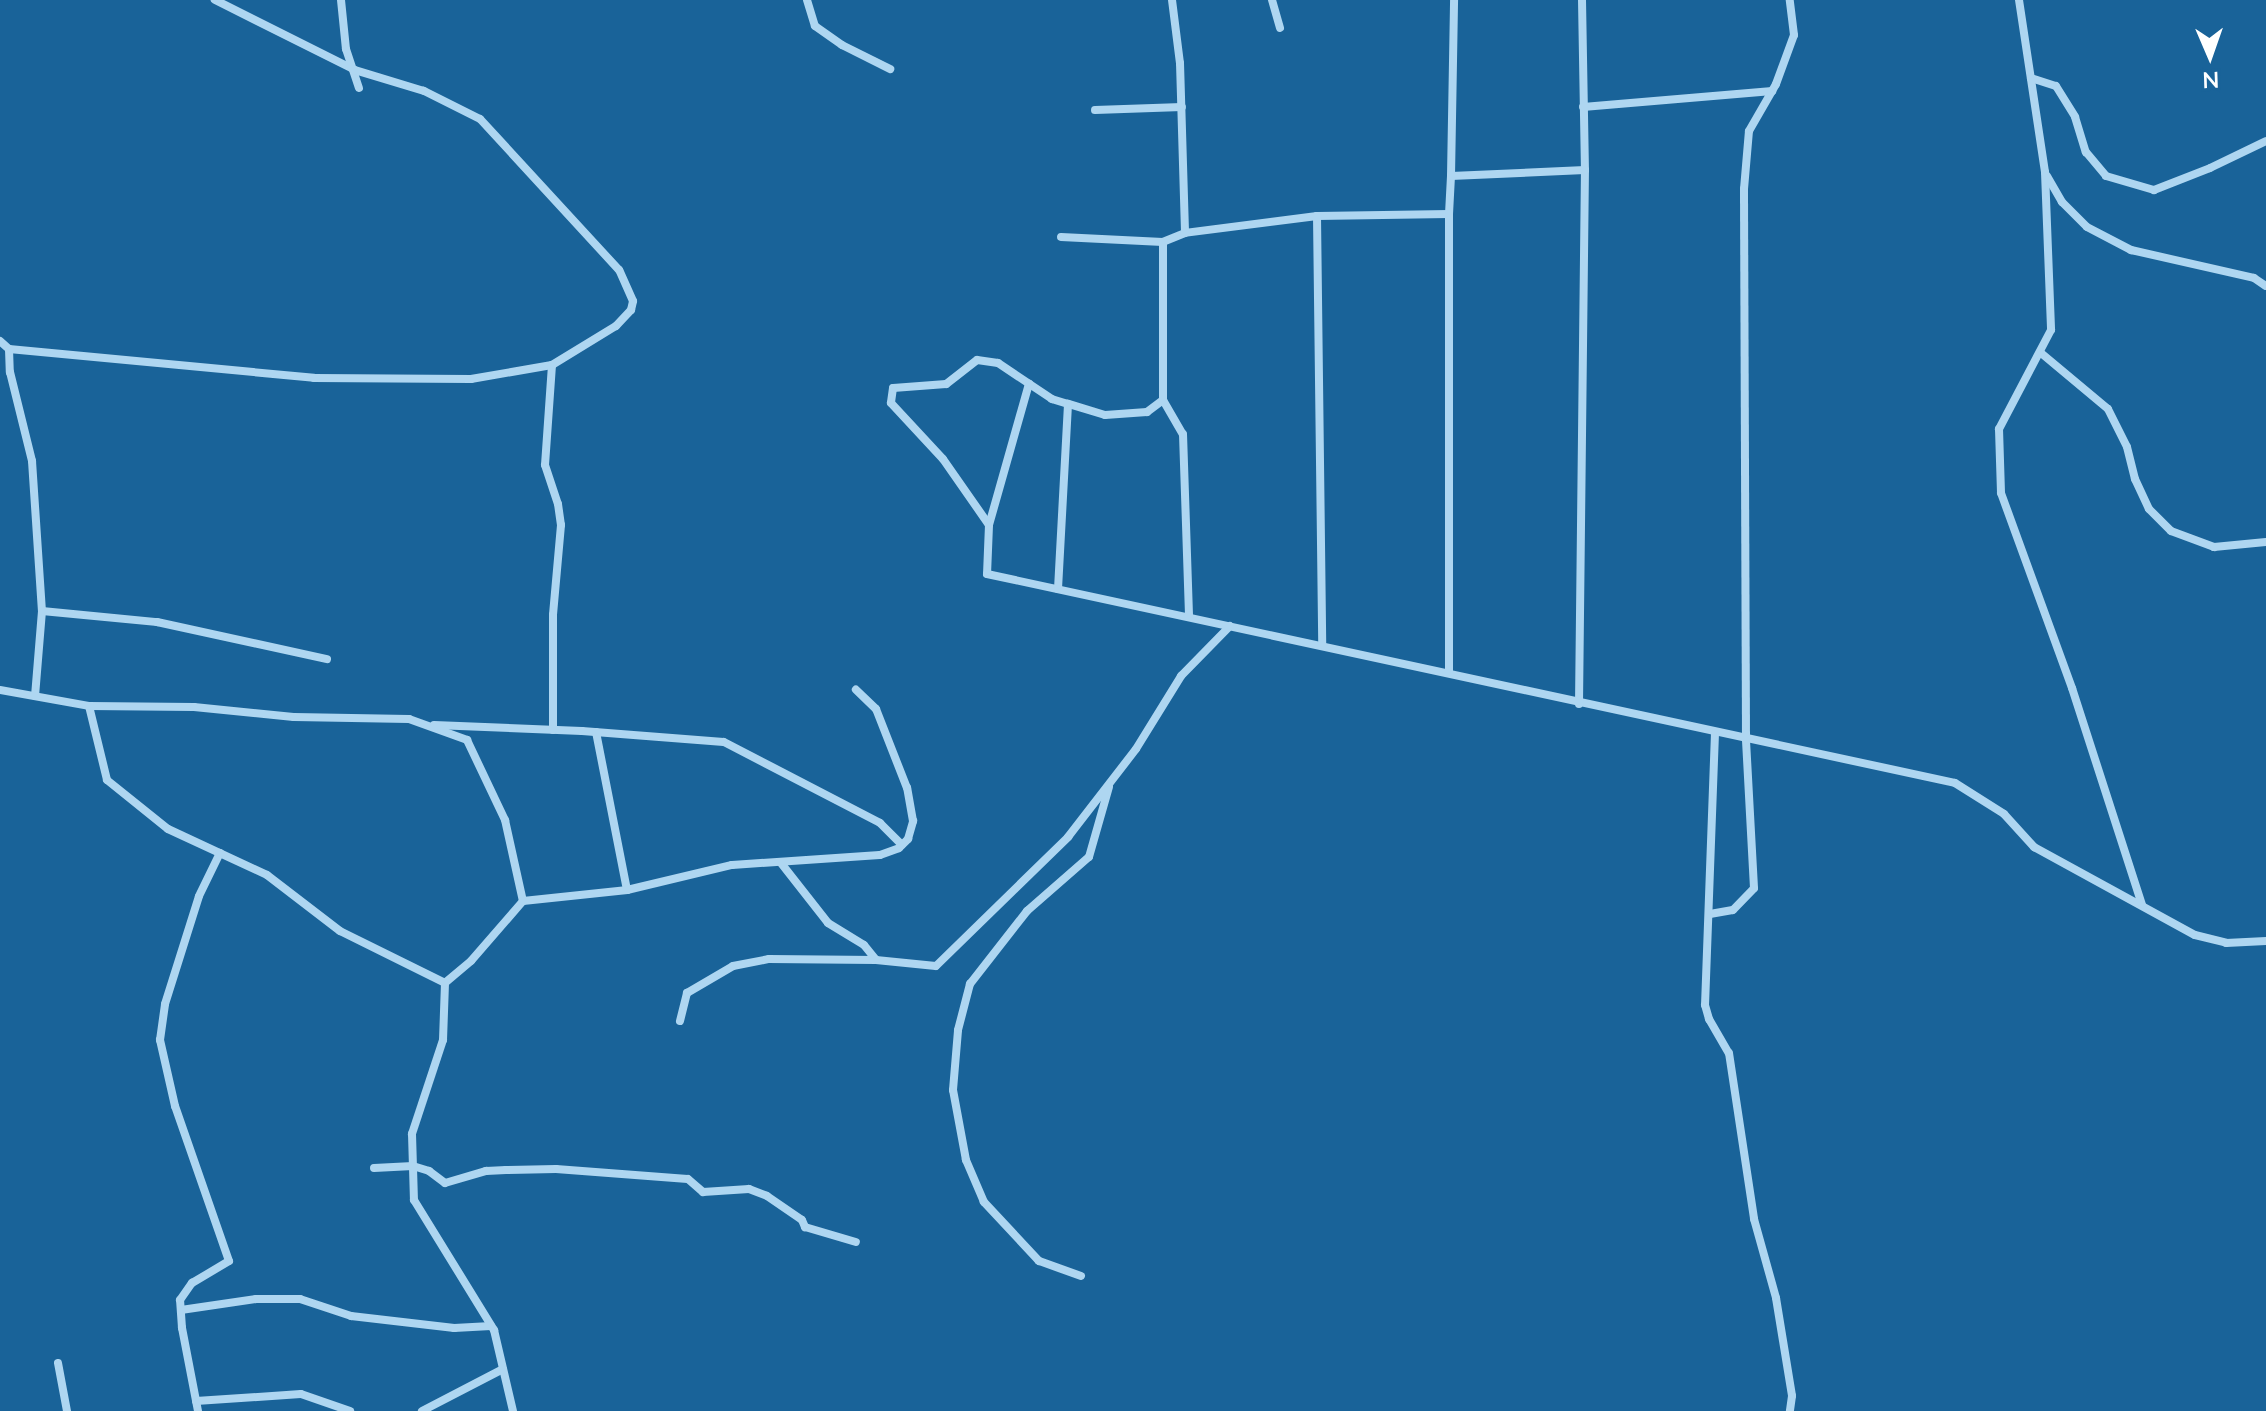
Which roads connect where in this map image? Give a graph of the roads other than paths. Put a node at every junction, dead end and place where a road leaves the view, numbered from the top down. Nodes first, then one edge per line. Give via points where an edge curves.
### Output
1 (215, 0) edge
2 (341, 0) edge
3 (807, 0) edge
4 (1172, 0) edge
5 (1272, 0) edge
6 (1454, 0) edge
7 (1582, 0) edge
8 (1790, 0) edge
9 (2019, 0) edge
10 (1280, 28) dead end
11 (890, 69) dead end
12 (355, 70) junction
13 (2031, 78) junction
14 (359, 88) dead end
15 (1772, 91) junction
16 (1182, 107) junction
17 (1583, 107) junction
18 (1095, 110) dead end
19 (2266, 141) edge
20 (1585, 170) junction
21 (2045, 172) junction
22 (1451, 176) junction
23 (1449, 214) junction
24 (1317, 216) junction
25 (1185, 233) junction
26 (1061, 237) dead end
27 (1163, 242) junction
28 (2266, 286) edge
29 (0, 341) edge
30 (9, 349) junction
31 (2041, 353) junction
32 (552, 365) junction
33 (1029, 384) junction
34 (1163, 400) junction
35 (1068, 404) junction
36 (989, 525) junction
37 (2266, 542) edge
38 (1058, 589) junction
39 (42, 611) junction
40 (1189, 617) junction
41 (1230, 626) junction
42 (1322, 645) junction
43 (327, 659) dead end
44 (1449, 672) junction
45 (0, 690) edge
46 (856, 690) dead end
47 (35, 696) junction
48 (1579, 704) junction
49 (89, 706) junction
50 (426, 725) junction
51 (553, 730) junction
52 (596, 732) junction
53 (1715, 733) junction
54 (1746, 739) junction
55 (1110, 782) junction
56 (902, 845) junction
57 (220, 853) junction
58 (781, 863) junction
59 (627, 890) junction
60 (523, 901) junction
61 (2143, 905) junction
62 (1710, 914) junction
63 (2266, 941) edge
64 (876, 960) junction
65 (445, 983) junction
66 (680, 1021) dead end
67 (413, 1166) junction
68 (374, 1168) dead end
69 (856, 1242) dead end
70 (1081, 1276) dead end
71 (181, 1310) junction
72 (491, 1326) junction
73 (58, 1363) dead end
74 (503, 1369) junction
75 (196, 1401) junction
76 (67, 1411) edge
77 (198, 1411) edge
78 (350, 1411) edge
79 (422, 1411) edge
80 (513, 1411) edge
81 (1790, 1411) edge

1 - 12 street
2 - 12 street via 346,49
3 - 11 street via 815,26
4 - 16 street
5 - 10 street
6 - 22 street
7 - 17 street
8 - 15 street via 1794,35
9 - 13 street
12 - 14 street
12 - 32 street via 424,91 480,119 619,270 633,301 631,310 616,326
13 - 19 street via 2056,86 2075,117 2086,152 2106,176 2154,190
13 - 21 street
15 - 17 street
15 - 54 street via 1749,131 1744,189
16 - 18 street
16 - 25 street
17 - 20 street
20 - 22 street
20 - 48 street
21 - 28 street via 2062,202 2087,227 2131,250 2254,278
21 - 31 street via 2051,330
22 - 23 street
23 - 24 street
23 - 44 street
24 - 25 street
24 - 42 street
25 - 27 street
26 - 27 street
27 - 34 street
29 - 30 street
30 - 32 street via 314,378 471,379
30 - 39 street via 32,461
31 - 37 street via 2108,409 2149,509 2171,531 2214,547
31 - 61 street via 1999,429 2001,493
32 - 51 street via 545,465 561,525 553,615
33 - 35 street
33 - 36 street
33 - 36 street via 998,363 977,360 946,384 893,388 891,403 943,459
34 - 35 street via 1147,412 1105,415
34 - 40 street via 1183,434
35 - 38 street
36 - 38 street via 987,574
38 - 40 street
39 - 43 street via 157,622
39 - 47 street
40 - 41 street
41 - 42 street
41 - 55 street via 1181,676
42 - 44 street
44 - 48 street
45 - 47 street
46 - 56 street via 876,709 907,788 913,821
47 - 49 street
48 - 53 street
49 - 50 street via 409,719
49 - 57 street via 107,780 168,829
50 - 51 street
50 - 60 street via 467,740 505,820
51 - 52 street
52 - 56 street via 724,742 880,823
52 - 59 street
53 - 54 street
53 - 62 street
54 - 61 street via 1955,783 2004,814 2034,847
54 - 62 street via 1754,888 1733,910
55 - 64 street via 1068,837 936,966
55 - 70 street via 1089,857 1027,911 970,984 958,1030 953,1090 966,1160 984,1202 1039,1261
56 - 58 street via 880,855
57 - 65 street via 267,875 340,931
57 - 71 street via 199,896 165,1004 160,1040 170,1092 229,1261 192,1283 180,1300
58 - 59 street via 732,865
58 - 64 street via 828,923 864,945
59 - 60 street
60 - 65 street
61 - 63 street via 2210,941
62 - 81 street via 1705,1005 1729,1053 1754,1219 1776,1298
64 - 66 street via 769,959 733,966 687,993
65 - 67 street via 443,1040 412,1134
67 - 68 street
67 - 69 street via 445,1183 486,1171 556,1169 688,1179 703,1192 749,1189 787,1208 805,1227
67 - 72 street via 414,1200
71 - 72 street via 256,1299 300,1299 351,1316 454,1328
71 - 75 street
72 - 74 street
73 - 76 street
74 - 79 street
74 - 80 street
75 - 77 street
75 - 78 street via 301,1394

